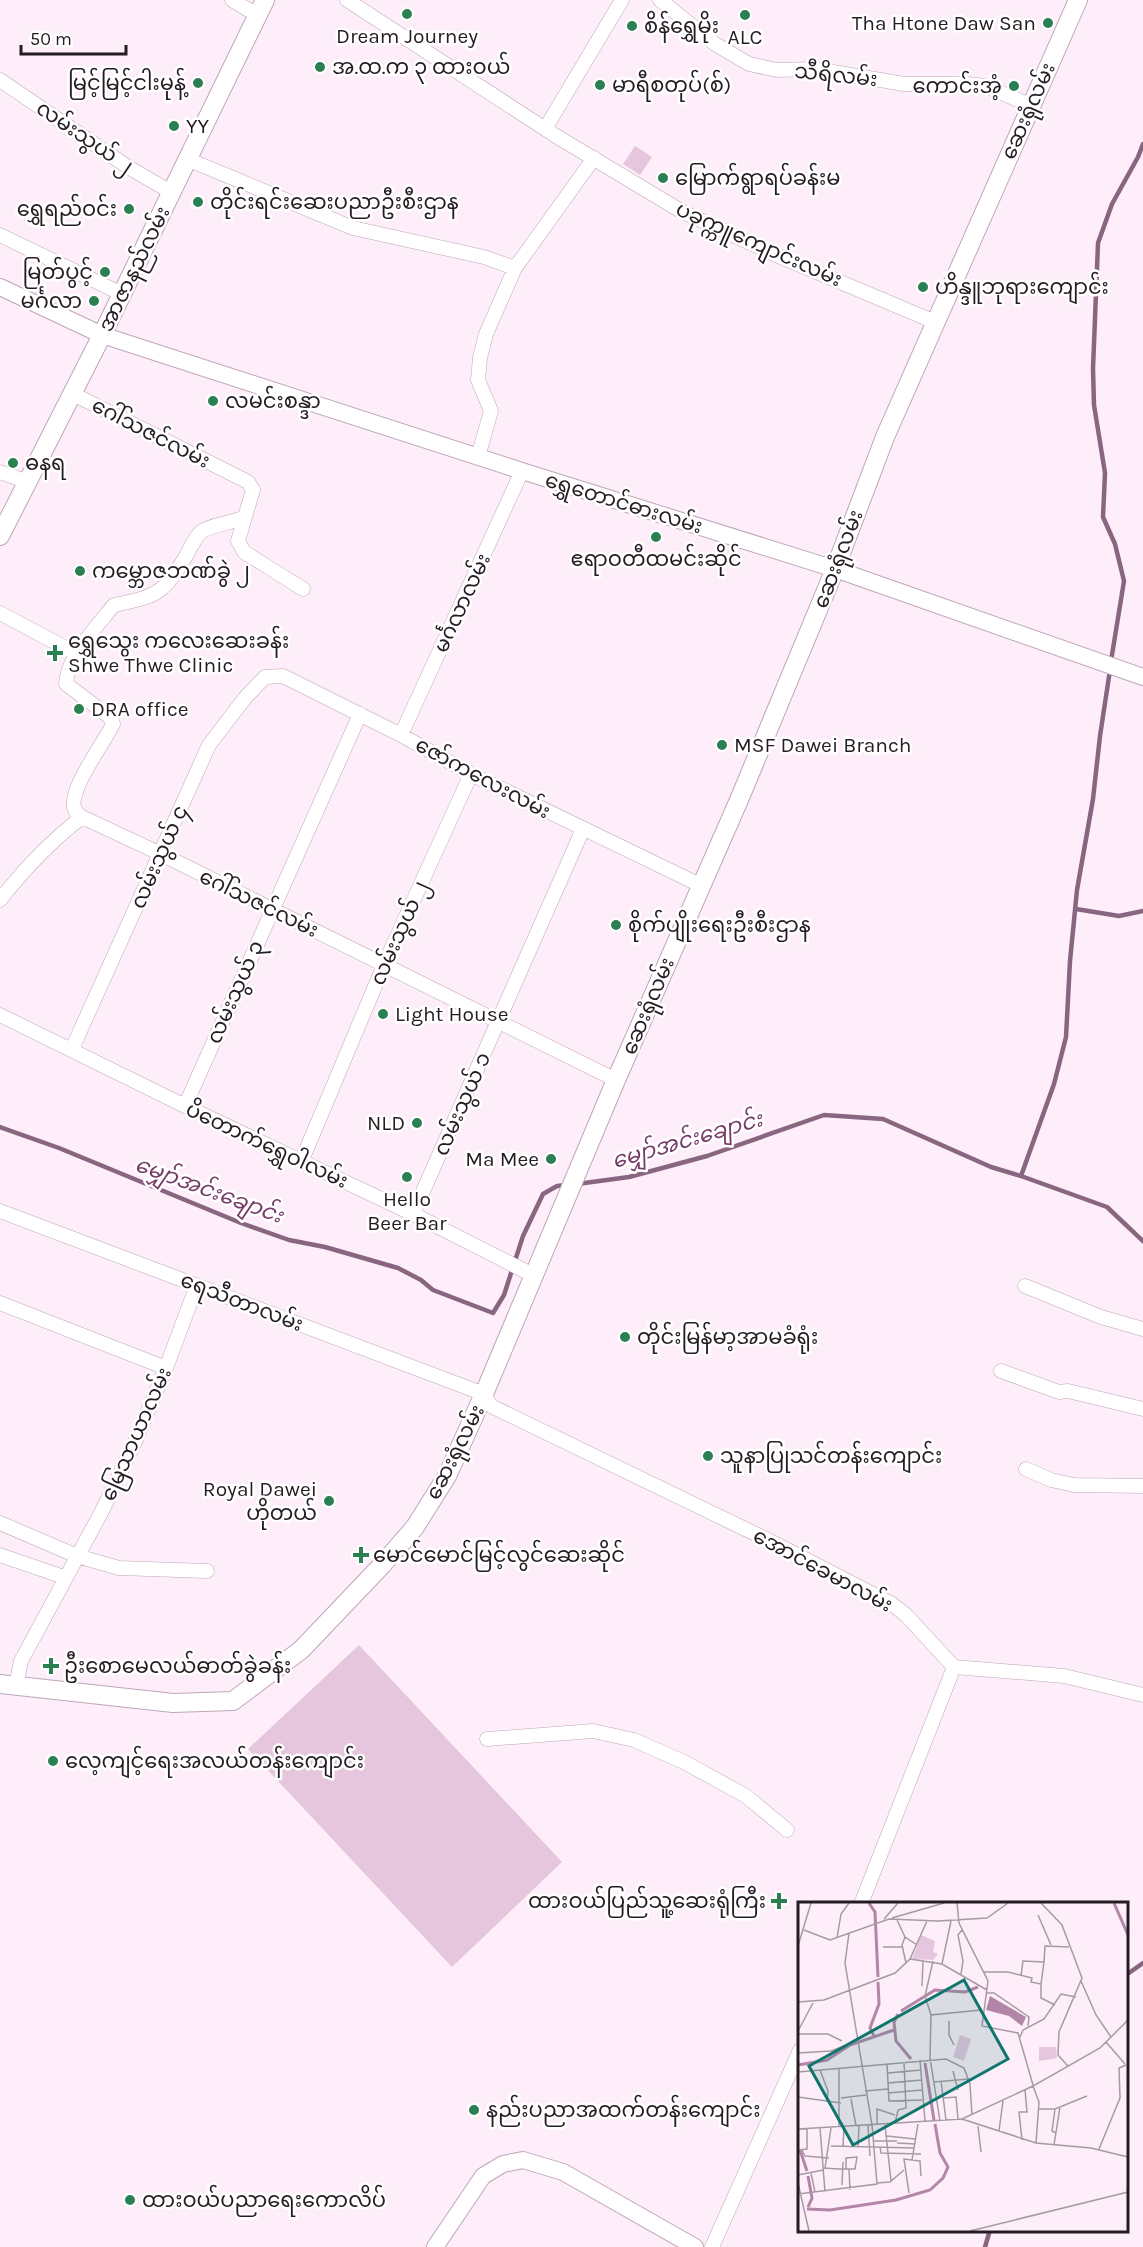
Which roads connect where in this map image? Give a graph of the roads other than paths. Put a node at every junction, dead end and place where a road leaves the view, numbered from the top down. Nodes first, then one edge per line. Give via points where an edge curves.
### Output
1 (232, 0) edge
2 (347, 0) edge
3 (622, 0) edge
4 (660, 0) edge
5 (1078, 0) edge
6 (261, 8) edge
7 (0, 80) edge
8 (1030, 105) junction
9 (545, 129) junction
10 (594, 158) junction
11 (187, 159) junction
12 (171, 192) junction
13 (0, 235) edge
14 (515, 268) junction
15 (0, 287) edge
16 (122, 294) junction
17 (935, 322) junction
18 (102, 335) junction
19 (73, 394) junction
20 (478, 457) junction
21 (522, 471) junction
22 (0, 472) edge
23 (28, 482) junction
24 (244, 517) junction
25 (0, 536) edge
26 (835, 569) junction
27 (303, 589) dead end
28 (0, 613) edge
29 (76, 654) junction
30 (265, 677) joint
31 (1143, 677) edge
32 (360, 714) junction
33 (401, 735) junction
34 (471, 774) junction
35 (82, 817) junction
36 (583, 829) junction
37 (161, 854) junction
38 (700, 885) junction
39 (0, 900) edge
40 (272, 909) junction
41 (384, 965) junction
42 (0, 1015) edge
43 (498, 1022) junction
44 (72, 1049) junction
45 (616, 1080) junction
46 (185, 1106) junction
47 (302, 1160) junction
48 (0, 1211) edge
49 (413, 1214) junction
50 (533, 1275) junction
51 (197, 1285) junction
52 (1025, 1286) dead end
53 (0, 1303) edge
54 (1143, 1329) edge
55 (166, 1368) junction
56 (1001, 1371) dead end
57 (484, 1394) junction
58 (1143, 1409) edge
59 (1026, 1468) dead end
60 (1143, 1486) edge
61 (0, 1523) edge
62 (0, 1555) edge
63 (77, 1556) junction
64 (207, 1570) dead end
65 (64, 1577) junction
66 (954, 1667) junction
67 (8, 1686) edge
68 (1143, 1695) edge
69 (488, 1740) dead end
70 (787, 1830) dead end
71 (862, 1902) edge
72 (798, 2054) edge
73 (435, 2247) edge
74 (695, 2247) edge
75 (712, 2247) edge

1 - 6 street
2 - 9 street, ပခုက္ကူကျောင်းလမ်း
3 - 9 street
4 - 8 street, သီရိလမ်း via 715,44 749,64 777,70 815,69 904,84 985,86
5 - 8 main road, ဆေးရုံလမ်း
6 - 11 main road, အာဇာနည်လမ်း
7 - 12 street, လမ်းသွယ် ၂
8 - 17 main road, ဆေးရုံလမ်း
9 - 10 street, ပခုက္ကူကျောင်းလမ်း
10 - 14 street
10 - 17 street, ပခုက္ကူကျောင်းလမ်း via 681,211
11 - 12 main road, အာဇာနည်လမ်း
11 - 14 street via 353,228
12 - 16 main road, အာဇာနည်လမ်း
13 - 16 street
14 - 20 street via 486,334 480,358 478,380 491,411
15 - 18 street, ရွှေတောင်ဓားလမ်း
16 - 18 main road, အာဇာနည်လမ်း
17 - 26 main road, ဆေးရုံလမ်း via 885,437
18 - 19 main road, အာဇာနည်လမ်း
18 - 20 street, ရွှေတောင်ဓားလမ်း
19 - 23 main road, အာဇာနည်လမ်း
19 - 24 street, ဂေါ်သဇင်လမ်း via 248,482 253,490
20 - 21 street, ရွှေတောင်ဓားလမ်း
21 - 26 street, ရွှေတောင်ဓားလမ်း
21 - 33 street, မင်္ဂလာလမ်း
22 - 23 street
23 - 25 main road, အာဇာနည်လမ်း
24 - 27 street via 238,541 244,552
24 - 29 street via 201,531 172,580 159,592 114,605
26 - 31 street, ရွှေတောင်ဓားလမ်း
26 - 38 main road, ဆေးရုံလမ်း
28 - 29 street
29 - 35 street via 66,684 111,718 113,724 78,786 74,807
30 - 32 street, ဇော်ကလေးလမ်း via 283,676
30 - 37 street, လမ်းသွယ် ၄ via 209,745
32 - 33 street, ဇော်ကလေးလမ်း
32 - 40 street, လမ်းသွယ် ၃
33 - 34 street, ဇော်ကလေးလမ်း
34 - 36 street, ဇော်ကလေးလမ်း
34 - 41 street, လမ်းသွယ် ၂
35 - 37 street, ဂေါ်သဇင်လမ်း
35 - 39 street via 39,855
36 - 38 street, ဇော်ကလေးလမ်း
36 - 43 street, လမ်းသွယ် ၁
37 - 40 street, ဂေါ်သဇင်လမ်း
37 - 44 street, လမ်းသွယ် ၄
38 - 45 main road, ဆေးရုံလမ်း
40 - 41 street, ဂေါ်သဇင်လမ်း
40 - 46 street, လမ်းသွယ် ၃
41 - 43 street, ဂေါ်သဇင်လမ်း
41 - 47 street, လမ်းသွယ် ၂
42 - 44 street, ပိတောက်ရွှေဝါလမ်း
43 - 45 street, ဂေါ်သဇင်လမ်း
43 - 49 street, လမ်းသွယ် ၁
44 - 46 street, ပိတောက်ရွှေဝါလမ်း
45 - 50 main road, ဆေးရုံလမ်း
46 - 47 street, ပိတောက်ရွှေဝါလမ်း
47 - 49 street, ပိတောက်ရွှေဝါလမ်း
48 - 51 street, ရေသီတာလမ်း
49 - 50 street, ပိတောက်ရွှေဝါလမ်း
50 - 57 main road, ဆေးရုံလမ်း
51 - 55 street, မြေသာယာလမ်း
51 - 57 street, ရေသီတာလမ်း
52 - 54 street via 1101,1317
53 - 55 street
55 - 63 street, မြေသာယာလမ်း via 134,1444
56 - 58 street via 1059,1392
57 - 66 street, အောင်ခေမာလမ်း via 491,1406 892,1604
57 - 67 main road, ဆေးရုံလမ်း via 447,1476 415,1527 301,1650 233,1701 173,1703
59 - 60 street via 1074,1485
61 - 63 street
62 - 65 street
63 - 64 street via 119,1568
63 - 65 street, မြေသာယာလမ်း
65 - 67 street, မြေသာယာလမ်း
66 - 68 street via 1064,1676
66 - 71 street
69 - 70 street via 593,1731 634,1740 746,1796
72 - 75 street
73 - 74 street via 483,2176 503,2164 523,2160 562,2172

